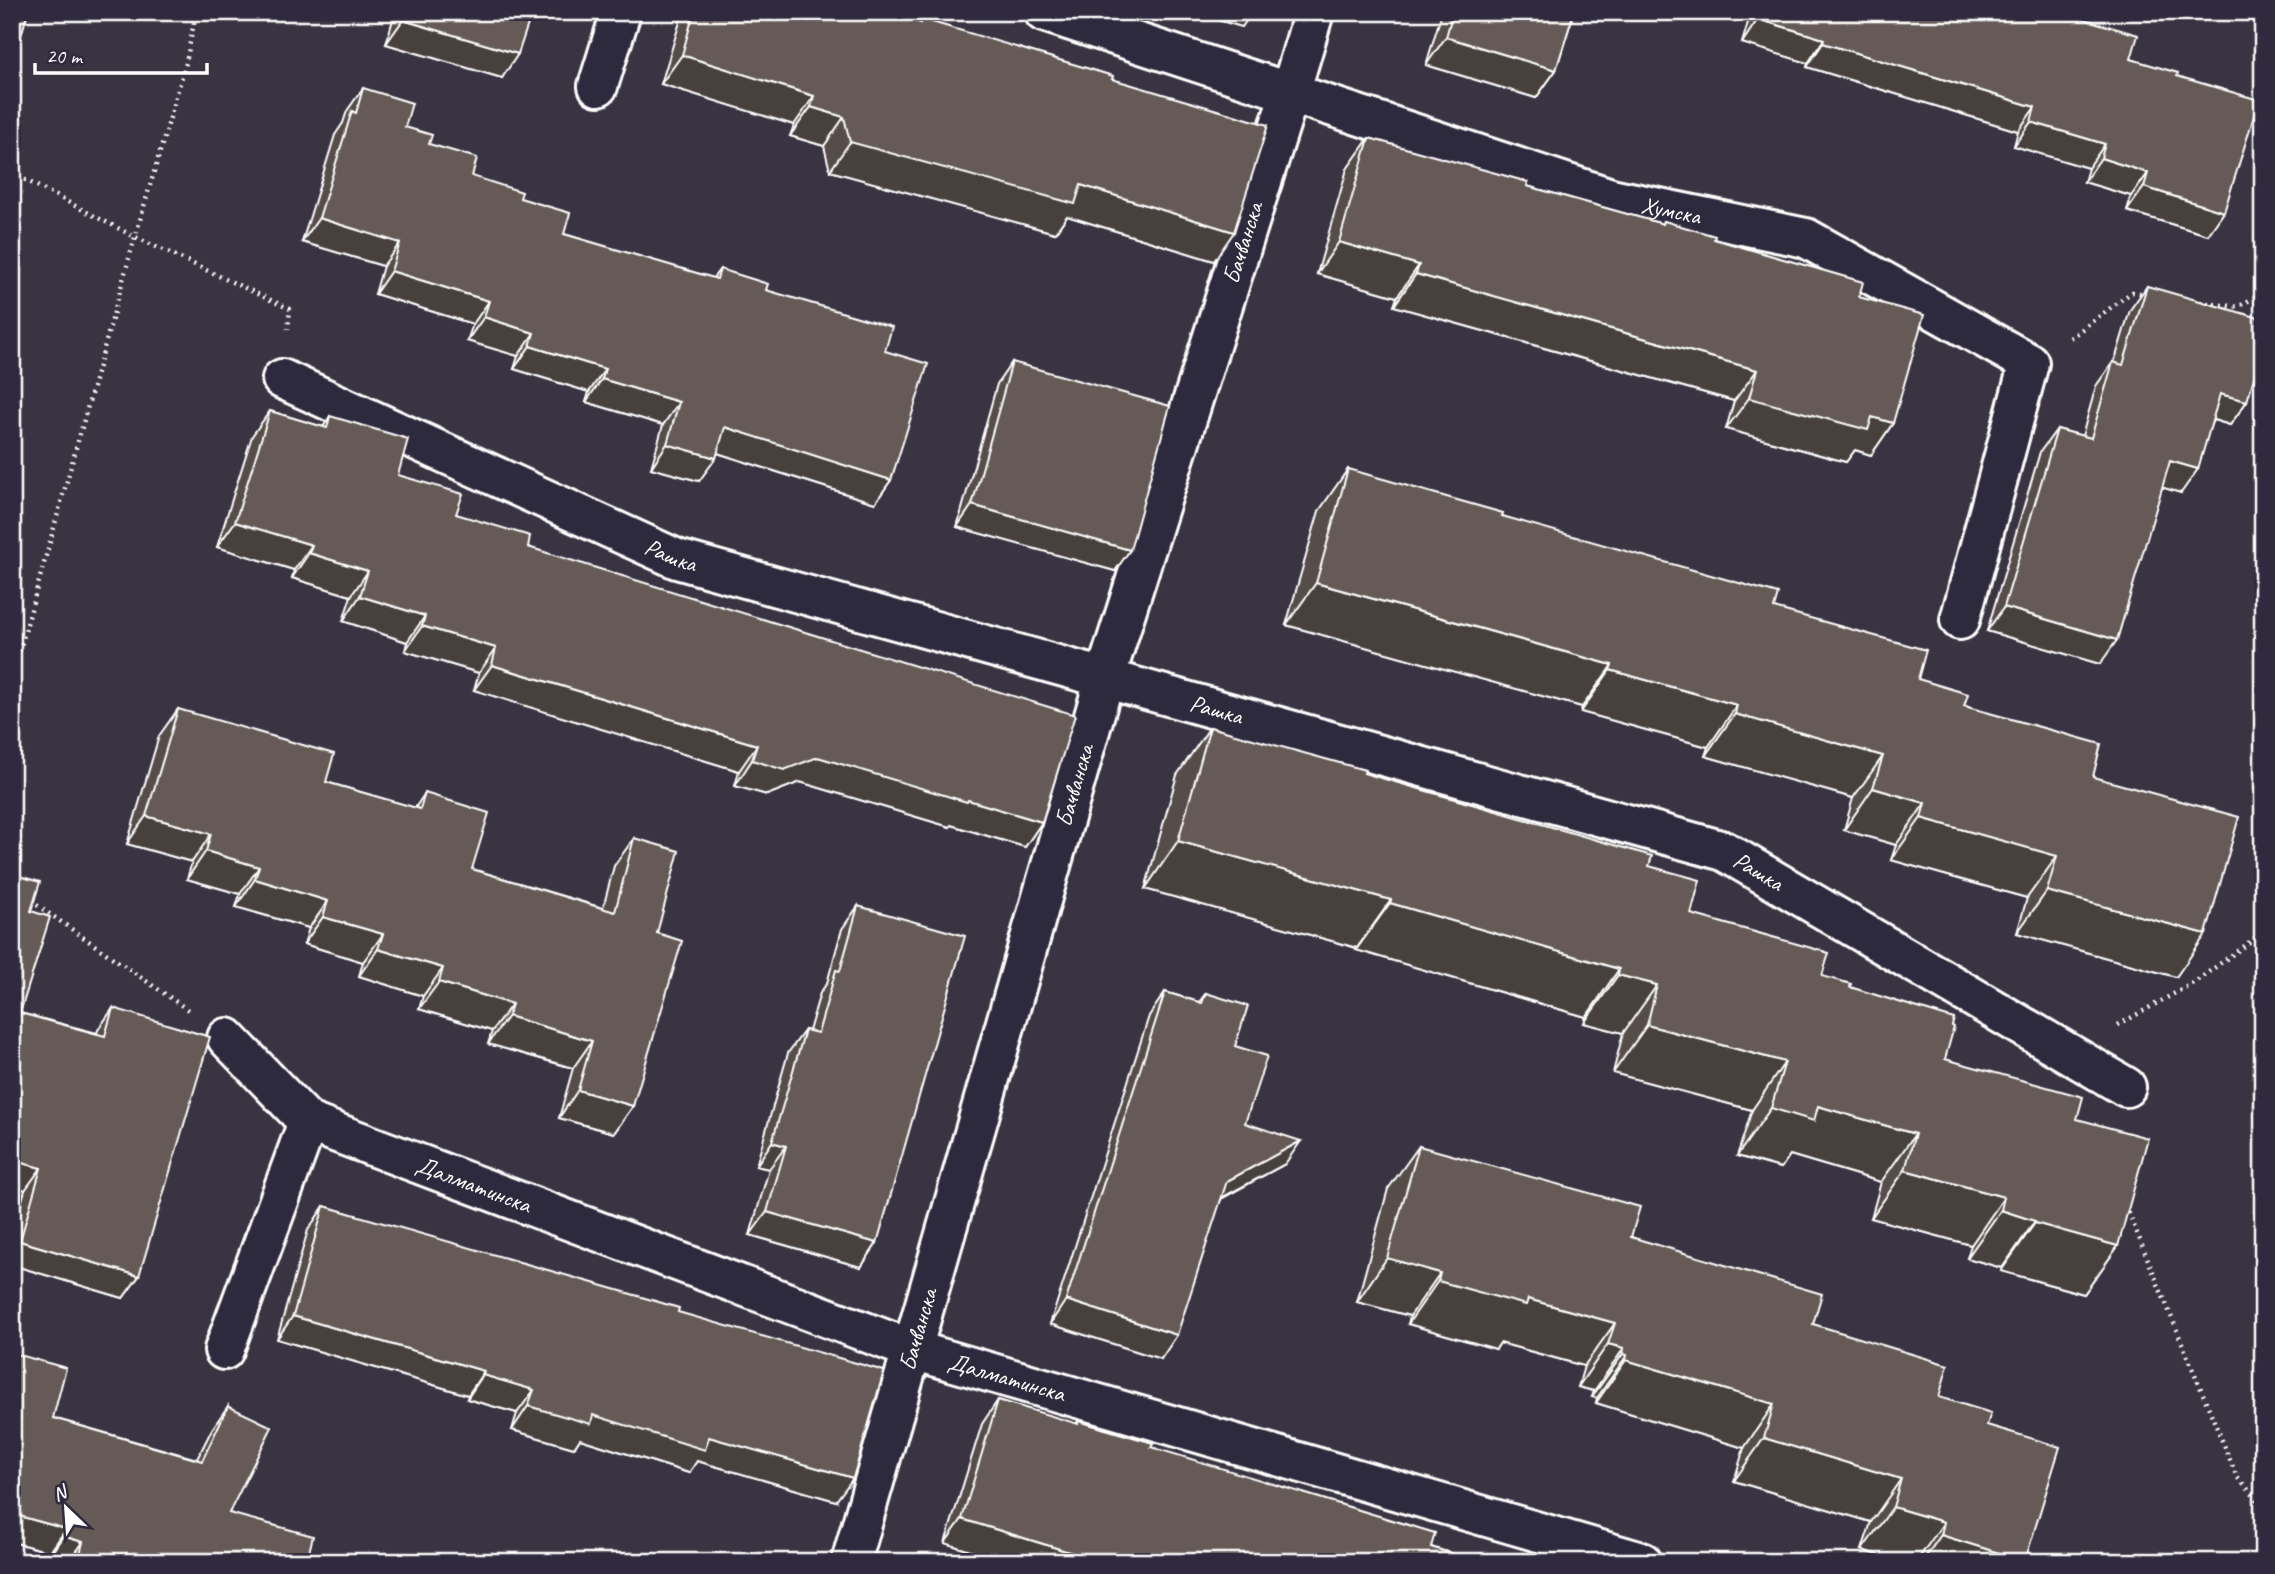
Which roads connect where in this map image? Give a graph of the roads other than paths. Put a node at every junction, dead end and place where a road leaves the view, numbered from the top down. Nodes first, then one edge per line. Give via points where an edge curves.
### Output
1 (621, 12) edge
2 (1044, 12) edge
3 (1314, 12) edge
4 (598, 86) dead end
5 (1290, 93) junction
6 (282, 379) road end
7 (1960, 620) dead end
8 (1105, 678) junction
9 (227, 1038) road end
10 (2126, 1087) dead end
11 (307, 1122) junction
12 (224, 1350) dead end
13 (913, 1350) junction
14 (851, 1562) edge
15 (1642, 1562) edge

1 - 4 street
2 - 5 street, Хумска
3 - 5 street, Бачванска
5 - 7 street, Хумска via 1611,198 1805,238 2029,363
5 - 8 street, Бачванска
6 - 8 street, Рашка via 677,559
8 - 10 street, Рашка via 1724,852
8 - 13 street, Бачванска
9 - 11 street, Далматинска
11 - 12 street
11 - 13 street, Далматинска
13 - 14 street, Бачванска
13 - 15 street, Далматинска

